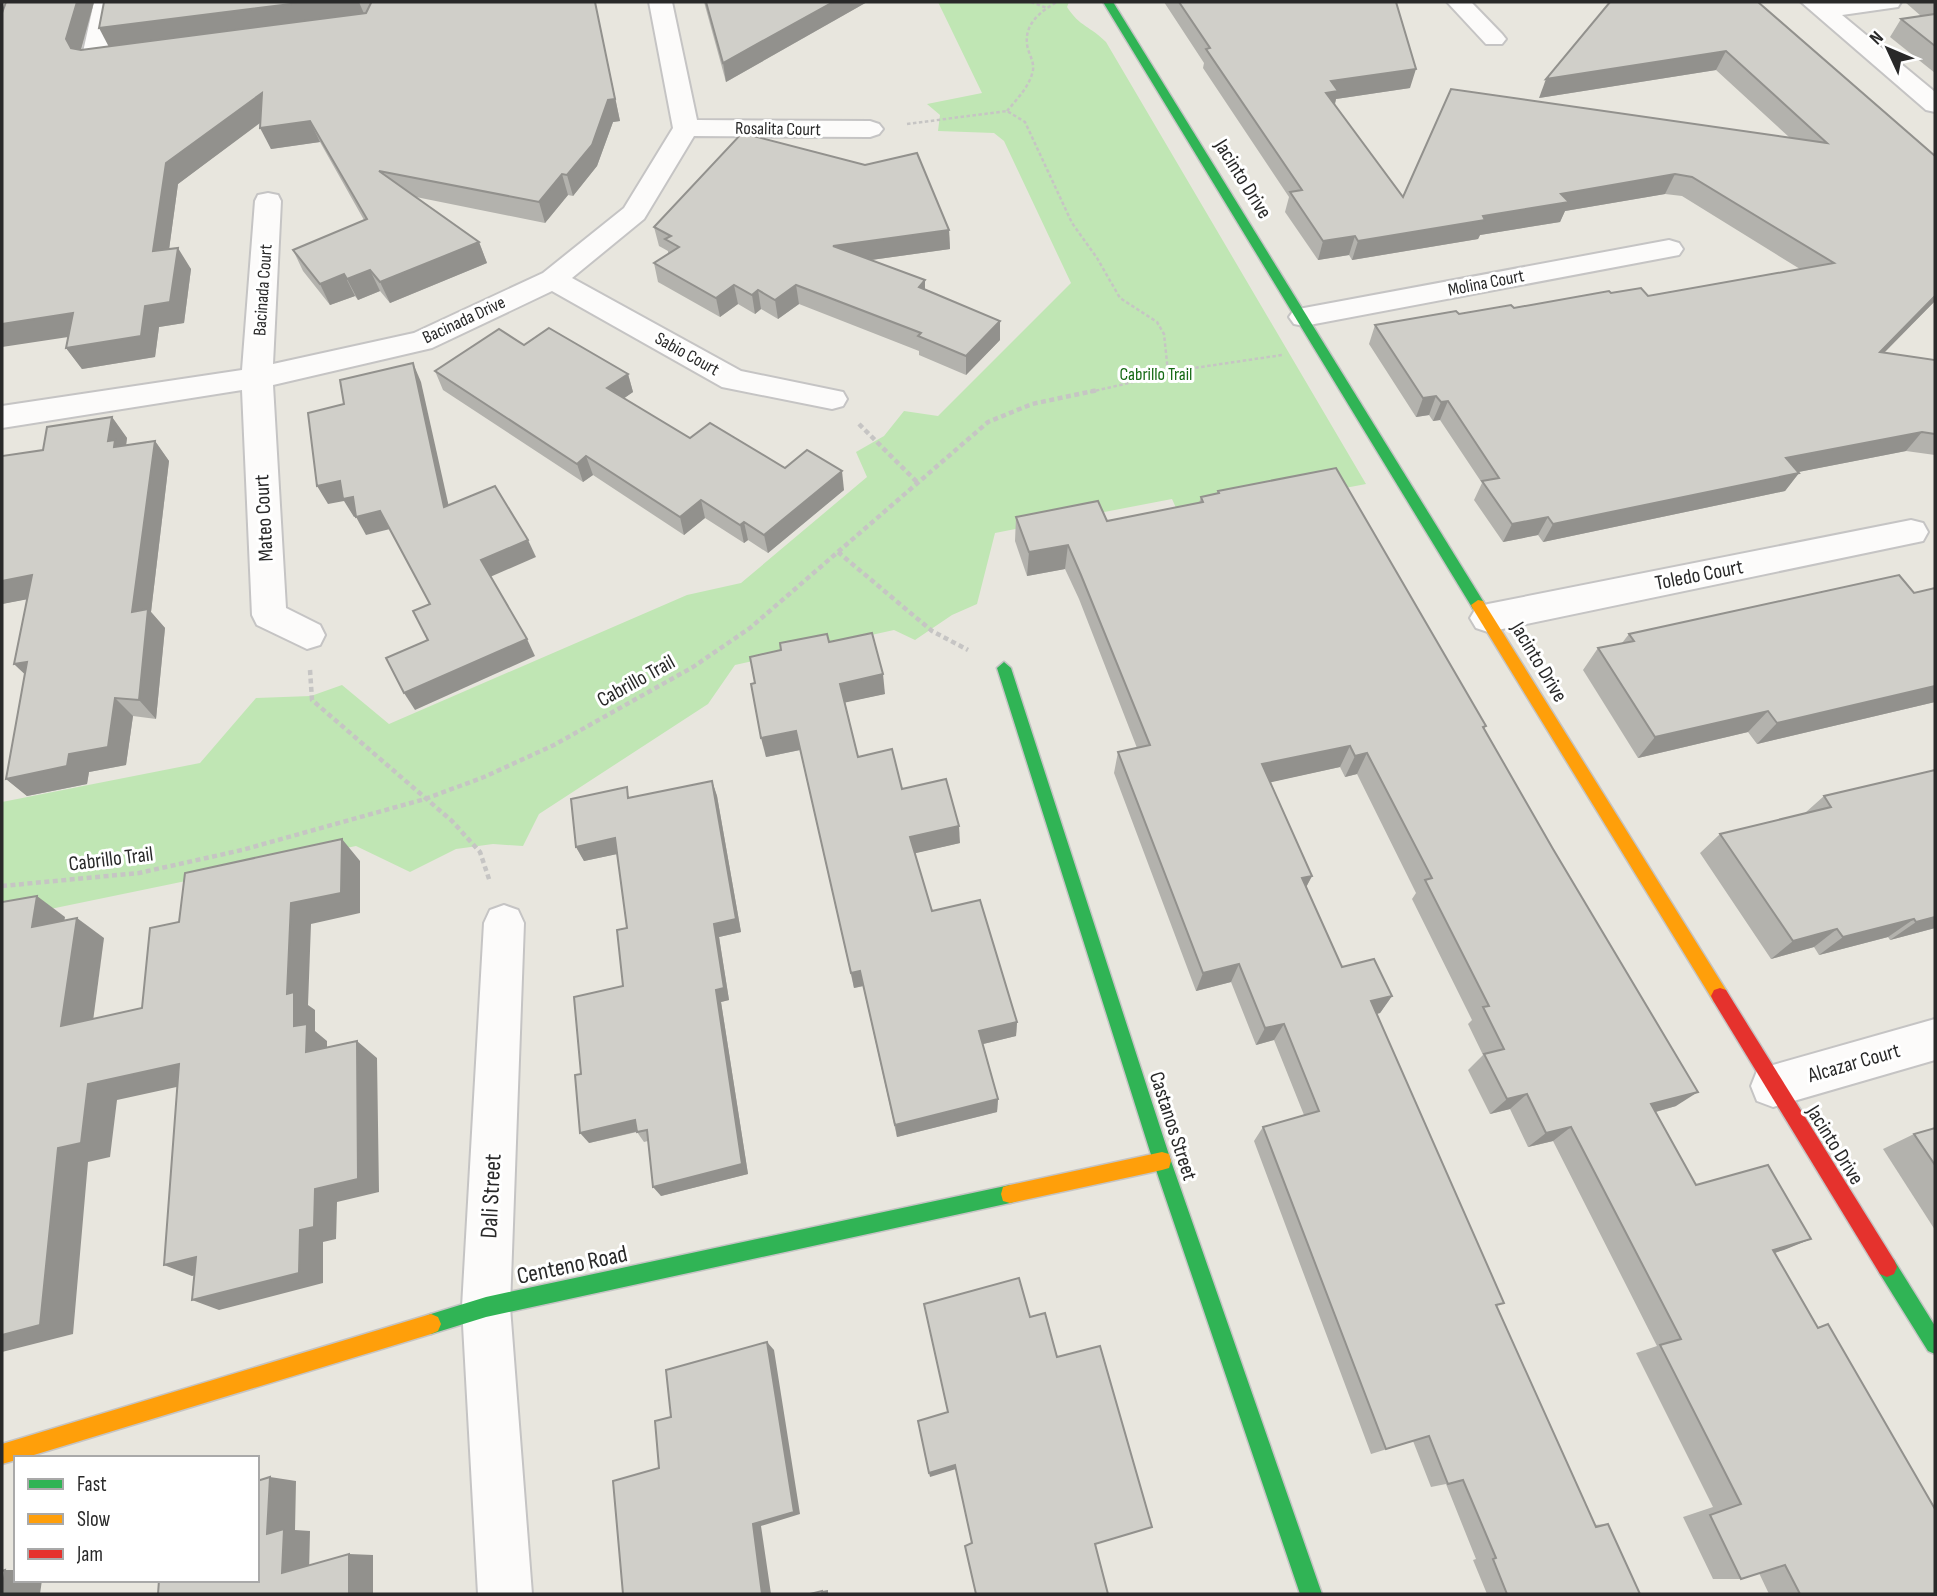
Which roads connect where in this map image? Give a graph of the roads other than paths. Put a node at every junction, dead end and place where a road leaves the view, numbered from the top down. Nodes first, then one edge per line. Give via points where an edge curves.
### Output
1 (106, 2) edge
2 (660, 2) edge
3 (1108, 2) edge
4 (1458, 2) edge
5 (1890, 2) edge
6 (1818, 6) edge
7 (1494, 39) dead end
8 (160, 53) edge
9 (1935, 105) edge
10 (686, 128) junction
11 (870, 130) road end
12 (268, 201) dead end
13 (1669, 249) dead end
14 (553, 279) junction
15 (1304, 317) junction
16 (257, 379) junction
17 (832, 399) road end
18 (2, 417) edge
19 (1911, 532) dead end
20 (1488, 618) junction
21 (307, 635) road end
22 (1004, 668) road end
23 (504, 923) road end
24 (1935, 1039) edge
25 (1773, 1086) junction
26 (1162, 1161) junction
27 (486, 1307) junction
28 (1935, 1344) edge
29 (2, 1454) edge
30 (505, 1594) edge
31 (1311, 1594) edge

1 - 8 street via 93,61
2 - 10 street
3 - 15 street, Jacinto Drive
4 - 7 street
5 - 6 street
6 - 9 street
10 - 11 street, Rosalita Court
10 - 14 street, Bacinada Drive via 634,213
12 - 16 street, Bacinada Court
13 - 15 street, Molina Court
14 - 16 street, Bacinada Drive via 422,341
14 - 17 street, Sabio Court via 733,380
15 - 20 street, Jacinto Drive
16 - 18 street, Bacinada Drive
16 - 21 street, Mateo Court via 269,615
19 - 20 street, Toledo Court
20 - 25 street, Jacinto Drive
22 - 26 street, Castanos Street
23 - 27 street, Dali Street
24 - 25 street, Alcazar Court
25 - 28 street, Jacinto Drive
26 - 27 street, Centeno Road
26 - 31 street, Castanos Street
27 - 29 street, Centeno Road
27 - 30 street, Dali Street

